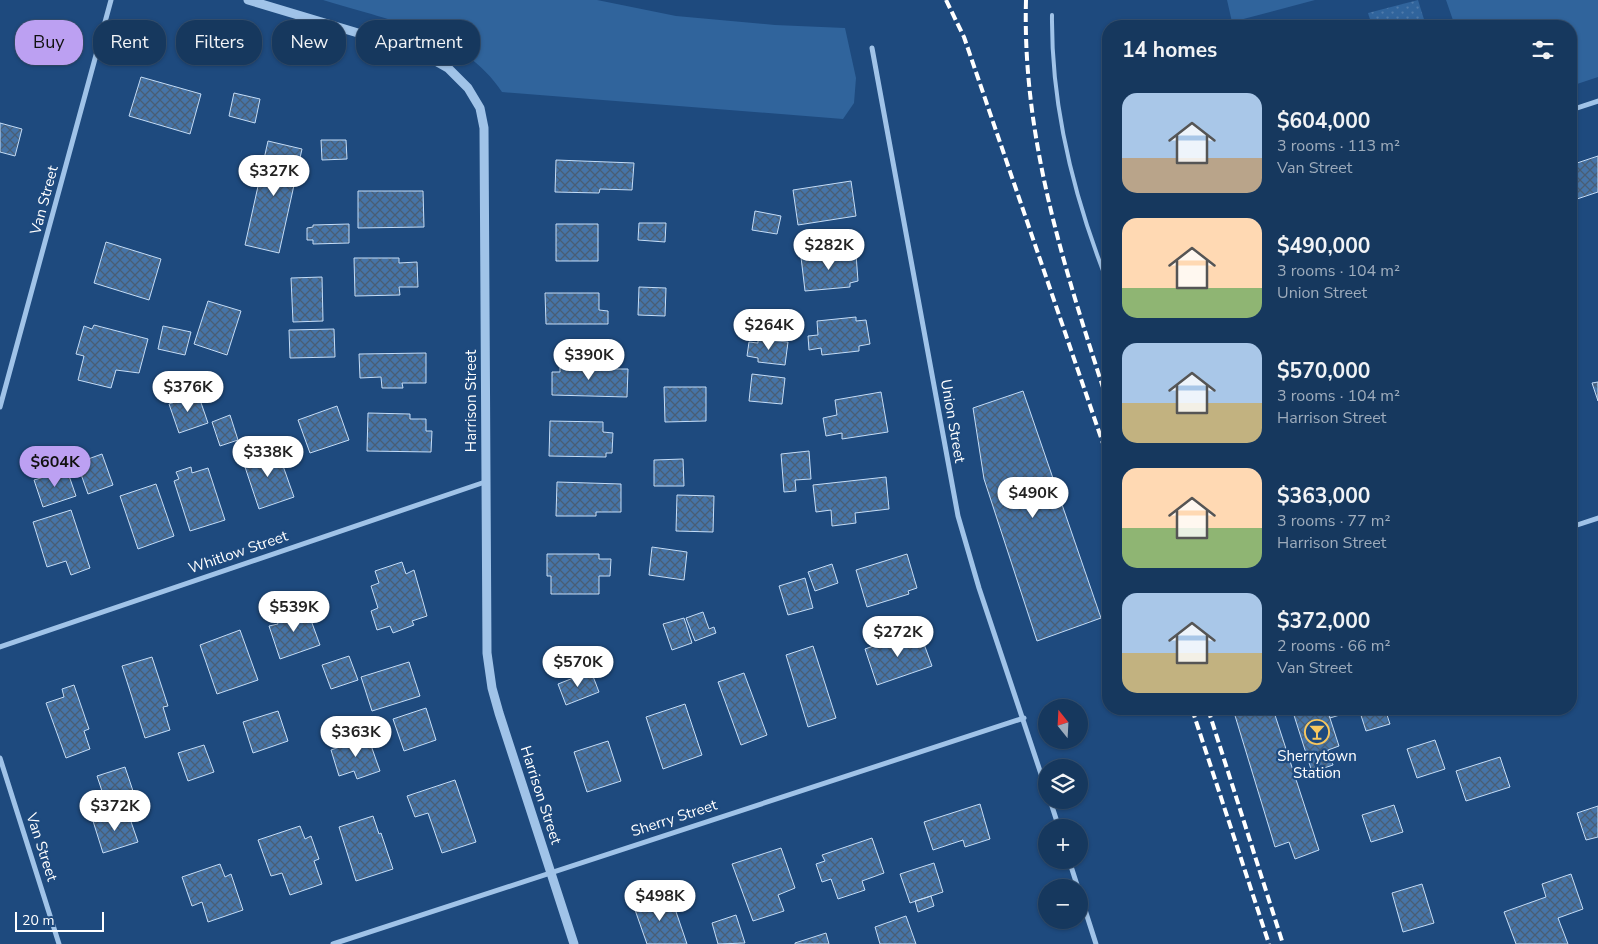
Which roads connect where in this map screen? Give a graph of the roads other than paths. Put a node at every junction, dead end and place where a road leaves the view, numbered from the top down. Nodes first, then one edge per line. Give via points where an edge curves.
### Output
1 (111, 0) edge
2 (248, 0) edge
3 (1052, 15) dead end
4 (872, 48) dead end
5 (1598, 100) edge
6 (1577, 108) edge
7 (1102, 260) edge
8 (0, 407) edge
9 (485, 482) junction
10 (1598, 518) edge
11 (1577, 525) edge
12 (0, 647) edge
13 (1024, 718) junction
14 (0, 758) edge
15 (1038, 763) edge
16 (550, 871) junction
17 (1088, 919) edge
18 (59, 944) edge
19 (333, 944) edge
20 (574, 944) edge
21 (1096, 944) edge

1 - 8 street, Van Street
2 - 9 street, Harrison Street via 418,51 448,68 468,88 480,108 484,128
3 - 7 lane via 1058,98 1070,168
4 - 13 street, Union Street via 958,516
5 - 6 street
9 - 12 street, Whitlow Street
9 - 16 street, Harrison Street via 487,653 492,688
10 - 11 street
13 - 15 street, Union Street
13 - 16 street, Sherry Street
14 - 18 street, Van Street
16 - 19 street, Sherry Street
16 - 20 street, Harrison Street
17 - 21 street

